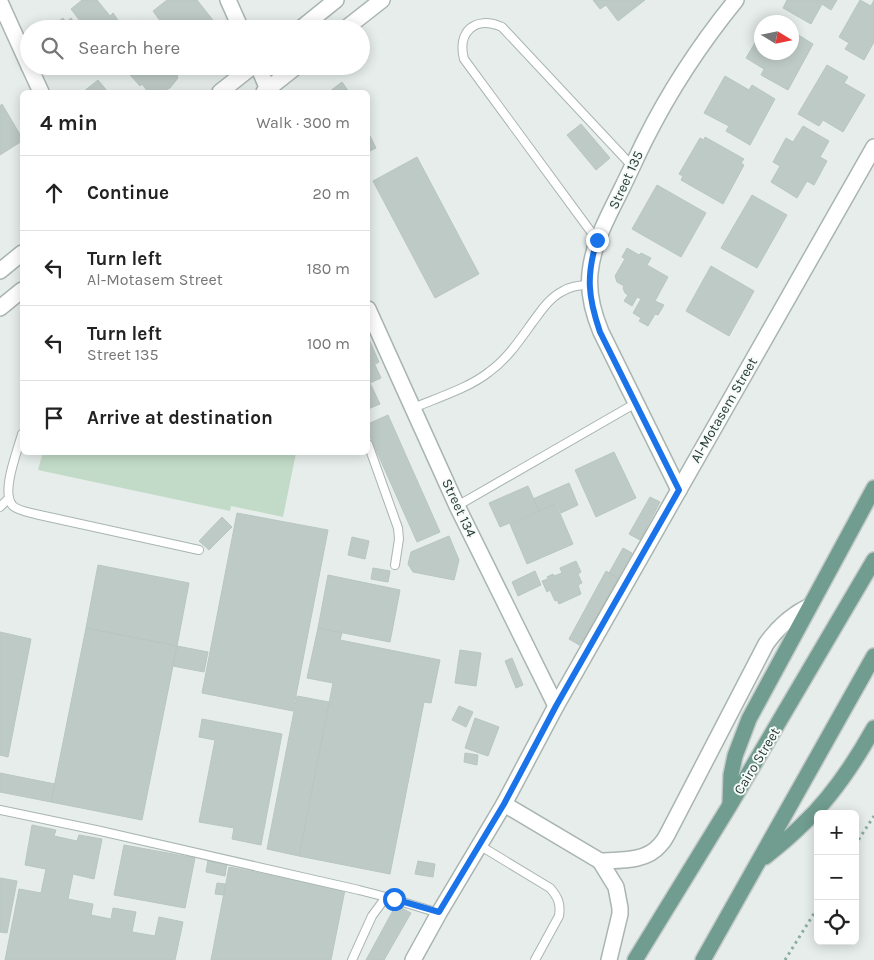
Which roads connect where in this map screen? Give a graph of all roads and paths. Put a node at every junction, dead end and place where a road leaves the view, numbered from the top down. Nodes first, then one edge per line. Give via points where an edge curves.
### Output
1 (228, 0) edge
2 (336, 0) edge
3 (382, 0) edge
4 (736, 0) edge
5 (0, 2) edge
6 (237, 20) edge
7 (311, 20) edge
8 (356, 20) edge
9 (20, 46) edge
10 (33, 75) edge
11 (242, 75) edge
12 (261, 75) edge
13 (286, 75) edge
14 (40, 90) edge
15 (223, 90) edge
16 (267, 90) edge
17 (268, 90) edge
18 (874, 148) edge
19 (633, 167) junction
20 (597, 240) junction
21 (20, 255) edge
22 (0, 271) edge
23 (589, 284) junction
24 (20, 292) edge
25 (0, 308) edge
26 (370, 312) edge
27 (636, 403) junction
28 (413, 408) junction
29 (20, 441) edge
30 (370, 450) edge
31 (874, 488) edge
32 (679, 490) junction
33 (9, 498) junction
34 (457, 506) junction
35 (0, 507) edge
36 (198, 550) dead end
37 (874, 560) edge
38 (395, 564) dead end
39 (810, 606) junction
40 (874, 656) edge
41 (556, 706) junction
42 (874, 728) edge
43 (504, 804) junction
44 (730, 805) junction
45 (0, 810) edge
46 (874, 816) edge
47 (859, 839) edge
48 (479, 845) junction
49 (600, 861) junction
50 (760, 861) junction
51 (386, 897) junction
52 (439, 912) junction
53 (814, 913) edge
54 (352, 960) edge
55 (413, 960) edge
56 (536, 960) edge
57 (609, 960) edge
58 (636, 960) edge
59 (703, 960) edge
60 (785, 960) edge

1 - 6 street
2 - 7 street
3 - 8 street
4 - 19 street, Street 135 via 685,68
5 - 9 street
10 - 14 street
11 - 15 street
12 - 16 street
13 - 17 street
18 - 32 street, Al-Motasem Street
19 - 20 street, Street 135
19 - 20 lane via 502,27 484,22 467,32 462,40 464,60
20 - 23 street, Street 135
21 - 22 street
23 - 27 street, Street 135 via 600,332
23 - 28 lane via 554,296 512,350 488,373
24 - 25 street
26 - 28 street, Street 134
27 - 32 street, Street 135
27 - 34 lane
28 - 34 street, Street 134
29 - 33 lane via 8,481
30 - 38 lane via 398,528
31 - 39 main road
32 - 41 street, Al-Motasem Street
33 - 35 lane
33 - 36 lane via 19,509 36,514
34 - 41 street, Street 134
37 - 44 main road, Cairo Street
39 - 44 main road via 741,738 731,775
39 - 49 street via 790,618 766,644 659,847 638,858
40 - 50 main road
41 - 43 street, Al-Motasem Street
42 - 50 main road via 828,798 804,824
43 - 48 street, Al-Motasem Street
43 - 49 street
44 - 58 main road, Cairo Street
45 - 51 lane
46 - 47 path
48 - 52 street, Al-Motasem Street
48 - 56 lane via 556,894 559,916
49 - 57 street via 616,887 620,908
50 - 59 main road
51 - 52 lane
51 - 54 lane via 372,916
52 - 55 street, Al-Motasem Street
53 - 60 path

